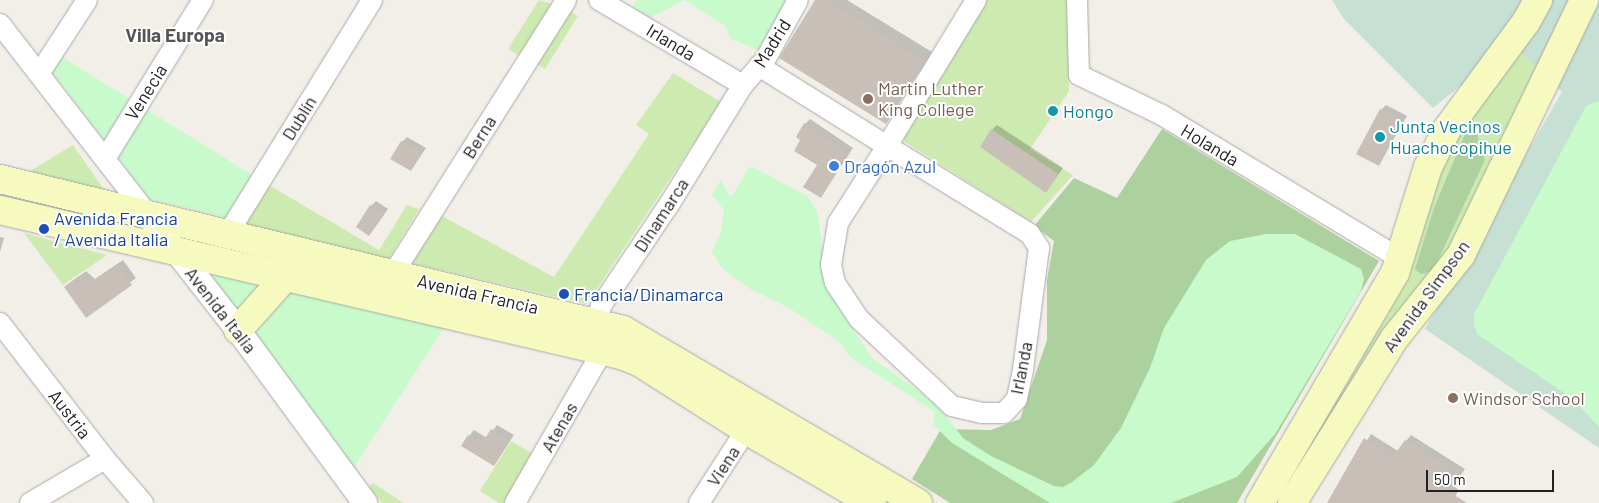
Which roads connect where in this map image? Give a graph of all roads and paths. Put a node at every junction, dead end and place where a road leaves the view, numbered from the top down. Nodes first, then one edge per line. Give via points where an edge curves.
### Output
1 (87, 0) edge
2 (203, 0) edge
3 (372, 0) edge
4 (566, 0) edge
5 (599, 0) edge
6 (798, 0) edge
7 (976, 0) edge
8 (1078, 0) edge
9 (1584, 0) edge
10 (621, 5) edge
11 (1532, 11) edge
12 (0, 24) edge
13 (1564, 40) junction
14 (759, 66) junction
15 (39, 74) junction
16 (743, 85) junction
17 (887, 146) junction
18 (105, 159) junction
19 (0, 179) edge
20 (0, 210) edge
21 (148, 215) junction
22 (227, 235) junction
23 (174, 249) junction
24 (1402, 260) junction
25 (394, 274) junction
26 (287, 275) junction
27 (0, 323) edge
28 (597, 323) junction
29 (238, 330) junction
30 (603, 350) junction
31 (746, 430) junction
32 (105, 458) junction
33 (30, 503) edge
34 (144, 503) edge
35 (365, 503) edge
36 (515, 503) edge
37 (699, 503) edge
38 (872, 503) edge
39 (918, 503) edge
40 (1260, 503) edge
41 (1292, 503) edge

1 - 15 street
2 - 18 street, Venecia
3 - 22 street, Dublín
4 - 25 street, Berna
5 - 10 street, Irlanda
6 - 14 street, Madrid
7 - 17 street
8 - 24 street, Holanda via 1079,75 1162,116
9 - 13 main road, Avenida Simpson
10 - 16 street, Irlanda
11 - 13 main road
11 - 24 main road, Avenida Simpson via 1447,129 1428,167
12 - 15 street, Avenida Italia
13 - 41 main road, Avenida Simpson via 1461,254 1394,339
14 - 16 street, Madrid
14 - 17 street, Irlanda
15 - 18 street, Avenida Italia
16 - 28 street, Dinamarca via 601,306
17 - 17 street, Irlanda via 838,223 831,254 835,283 859,318 952,406 982,413 1004,413 1017,399 1039,248 1030,234
18 - 21 street, Avenida Italia
19 - 21 main road, Avenida Francia
20 - 23 main road, Avenida Francia
21 - 22 main road, Avenida Francia
21 - 23 street, Avenida Italia
22 - 25 main road, Avenida Francia
23 - 26 main road, Avenida Francia
23 - 29 street, Avenida Italia
24 - 40 main road, Avenida Simpson
25 - 28 main road, Avenida Francia
26 - 29 main road
26 - 30 main road, Avenida Francia
27 - 32 street, Austria
28 - 30 street
28 - 39 main road, Avenida Francia via 623,330
29 - 35 street, Avenida Italia
30 - 31 main road, Avenida Francia via 639,362
30 - 36 street, Atenas
31 - 37 street, Viena
31 - 38 main road, Avenida Francia
32 - 33 street
32 - 34 street, Austria

